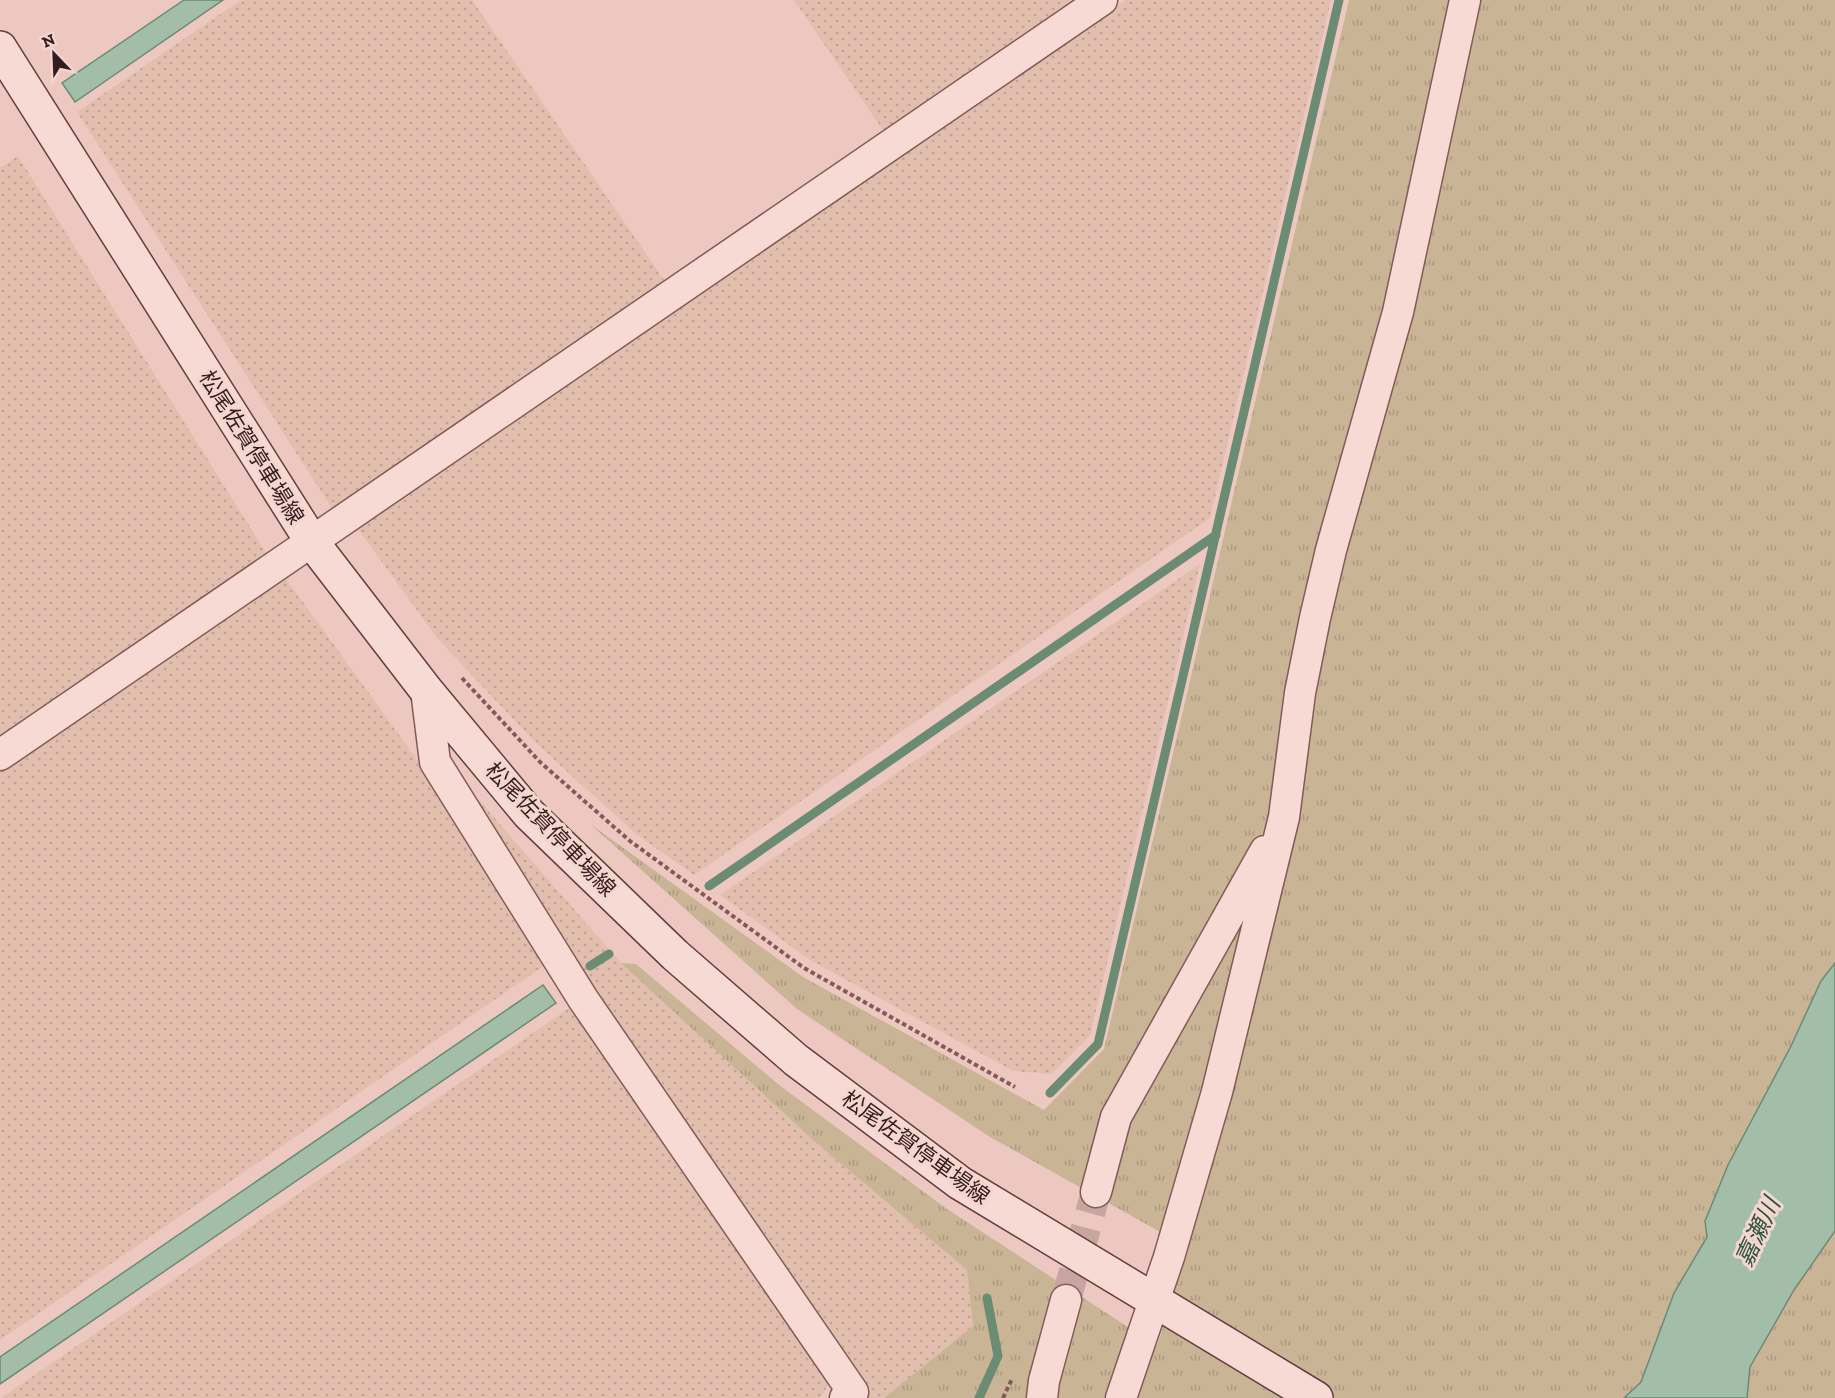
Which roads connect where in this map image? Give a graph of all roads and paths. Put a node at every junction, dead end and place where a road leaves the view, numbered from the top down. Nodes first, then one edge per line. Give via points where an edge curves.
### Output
1 (1102, 0) edge
2 (1465, 0) edge
3 (0, 48) edge
4 (312, 542) junction
5 (454, 670) dead end
6 (426, 690) junction
7 (0, 755) edge
8 (1284, 817) junction
9 (1015, 1086) dead end
10 (1096, 1192) tunnel mouth
11 (1066, 1300) tunnel mouth
12 (1154, 1301) junction
13 (845, 1398) edge
14 (1042, 1398) edge
15 (1121, 1398) edge
16 (1316, 1398) edge

1 - 4 street
2 - 8 street via 1398,312 1315,618 1300,693
3 - 4 main road, 松尾佐賀停車場線
4 - 6 main road, 松尾佐賀停車場線
4 - 7 street
5 - 9 path via 540,762 630,841 804,968
6 - 12 main road, 松尾佐賀停車場線 via 529,814 675,955 796,1060 960,1183
6 - 13 street via 435,762 583,999 853,1392
8 - 10 street via 1116,1117
8 - 12 street via 1217,1092
11 - 14 street
12 - 15 street
12 - 16 main road, 松尾佐賀停車場線

